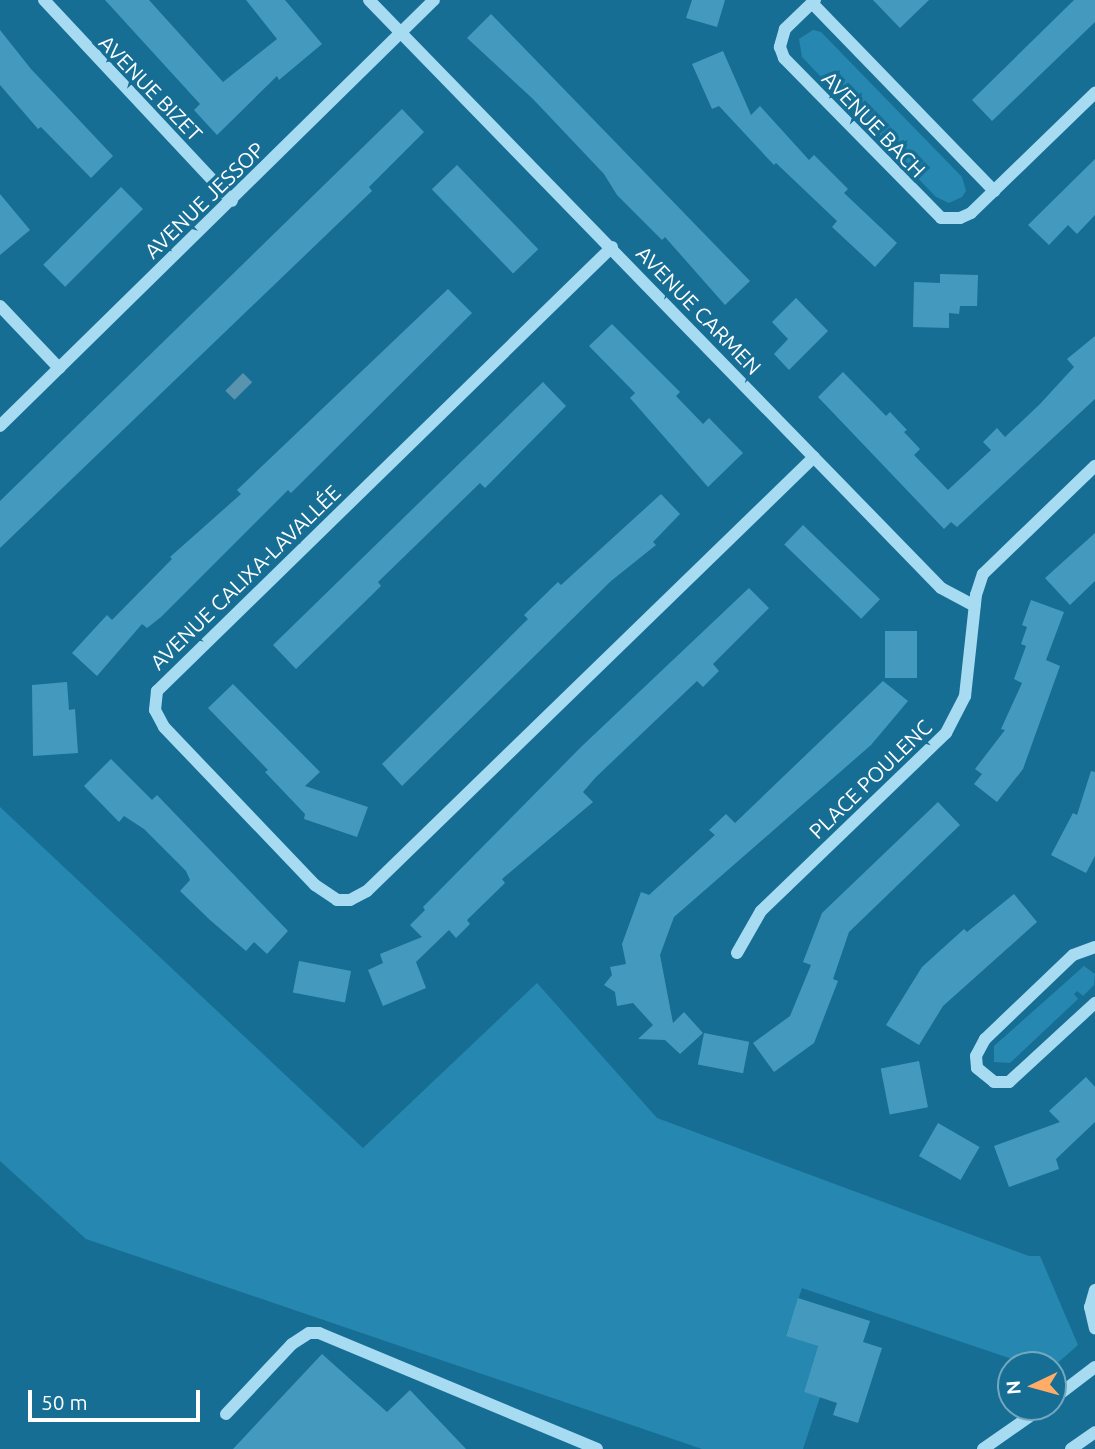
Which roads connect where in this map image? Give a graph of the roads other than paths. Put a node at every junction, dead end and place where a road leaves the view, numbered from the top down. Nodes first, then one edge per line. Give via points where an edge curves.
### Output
1 (44, 0) edge
2 (369, 0) edge
3 (434, 0) edge
4 (813, 1) edge
5 (400, 32) junction
6 (1095, 93) edge
7 (994, 191) junction
8 (232, 201) junction
9 (612, 247) junction
10 (0, 306) edge
11 (59, 368) junction
12 (0, 426) edge
13 (814, 457) junction
14 (1095, 466) edge
15 (975, 606) junction
16 (1095, 947) edge
17 (737, 953) dead end
18 (1095, 1003) edge
19 (1095, 1290) edge
20 (1095, 1328) edge
21 (1095, 1367) edge
22 (1067, 1388) edge
23 (226, 1414) dead end
24 (1023, 1421) edge
25 (1095, 1432) edge
26 (597, 1449) edge
27 (983, 1449) edge
28 (1071, 1449) edge

1 - 8 street, AVENUE BIZET
2 - 5 street
3 - 5 street, AVENUE JESSOP
4 - 7 street, AVENUE BACH
4 - 7 street, AVENUE BACH via 785,29 780,47 784,58 941,218 960,218
5 - 8 street, AVENUE JESSOP
5 - 9 street, AVENUE CARMEN
6 - 7 street, AVENUE BACH
8 - 11 street, AVENUE JESSOP
9 - 13 street, AVENUE CARMEN
9 - 13 street, AVENUE CALIXA-LAVALLÉE via 157,691 155,710 164,727 268,836 325,894 343,900 362,895
10 - 11 street
11 - 12 street, AVENUE JESSOP
13 - 15 street, AVENUE CARMEN via 948,594
14 - 15 street, PLACE POULENC via 987,570
15 - 17 street, PLACE POULENC via 967,686 952,724 925,757 761,911
16 - 18 street via 1073,955 985,1040 976,1056 977,1068 994,1082 1009,1082
19 - 20 street via 1090,1307
21 - 22 street
23 - 26 street via 292,1344 309,1333 319,1333
24 - 27 street
25 - 28 street

